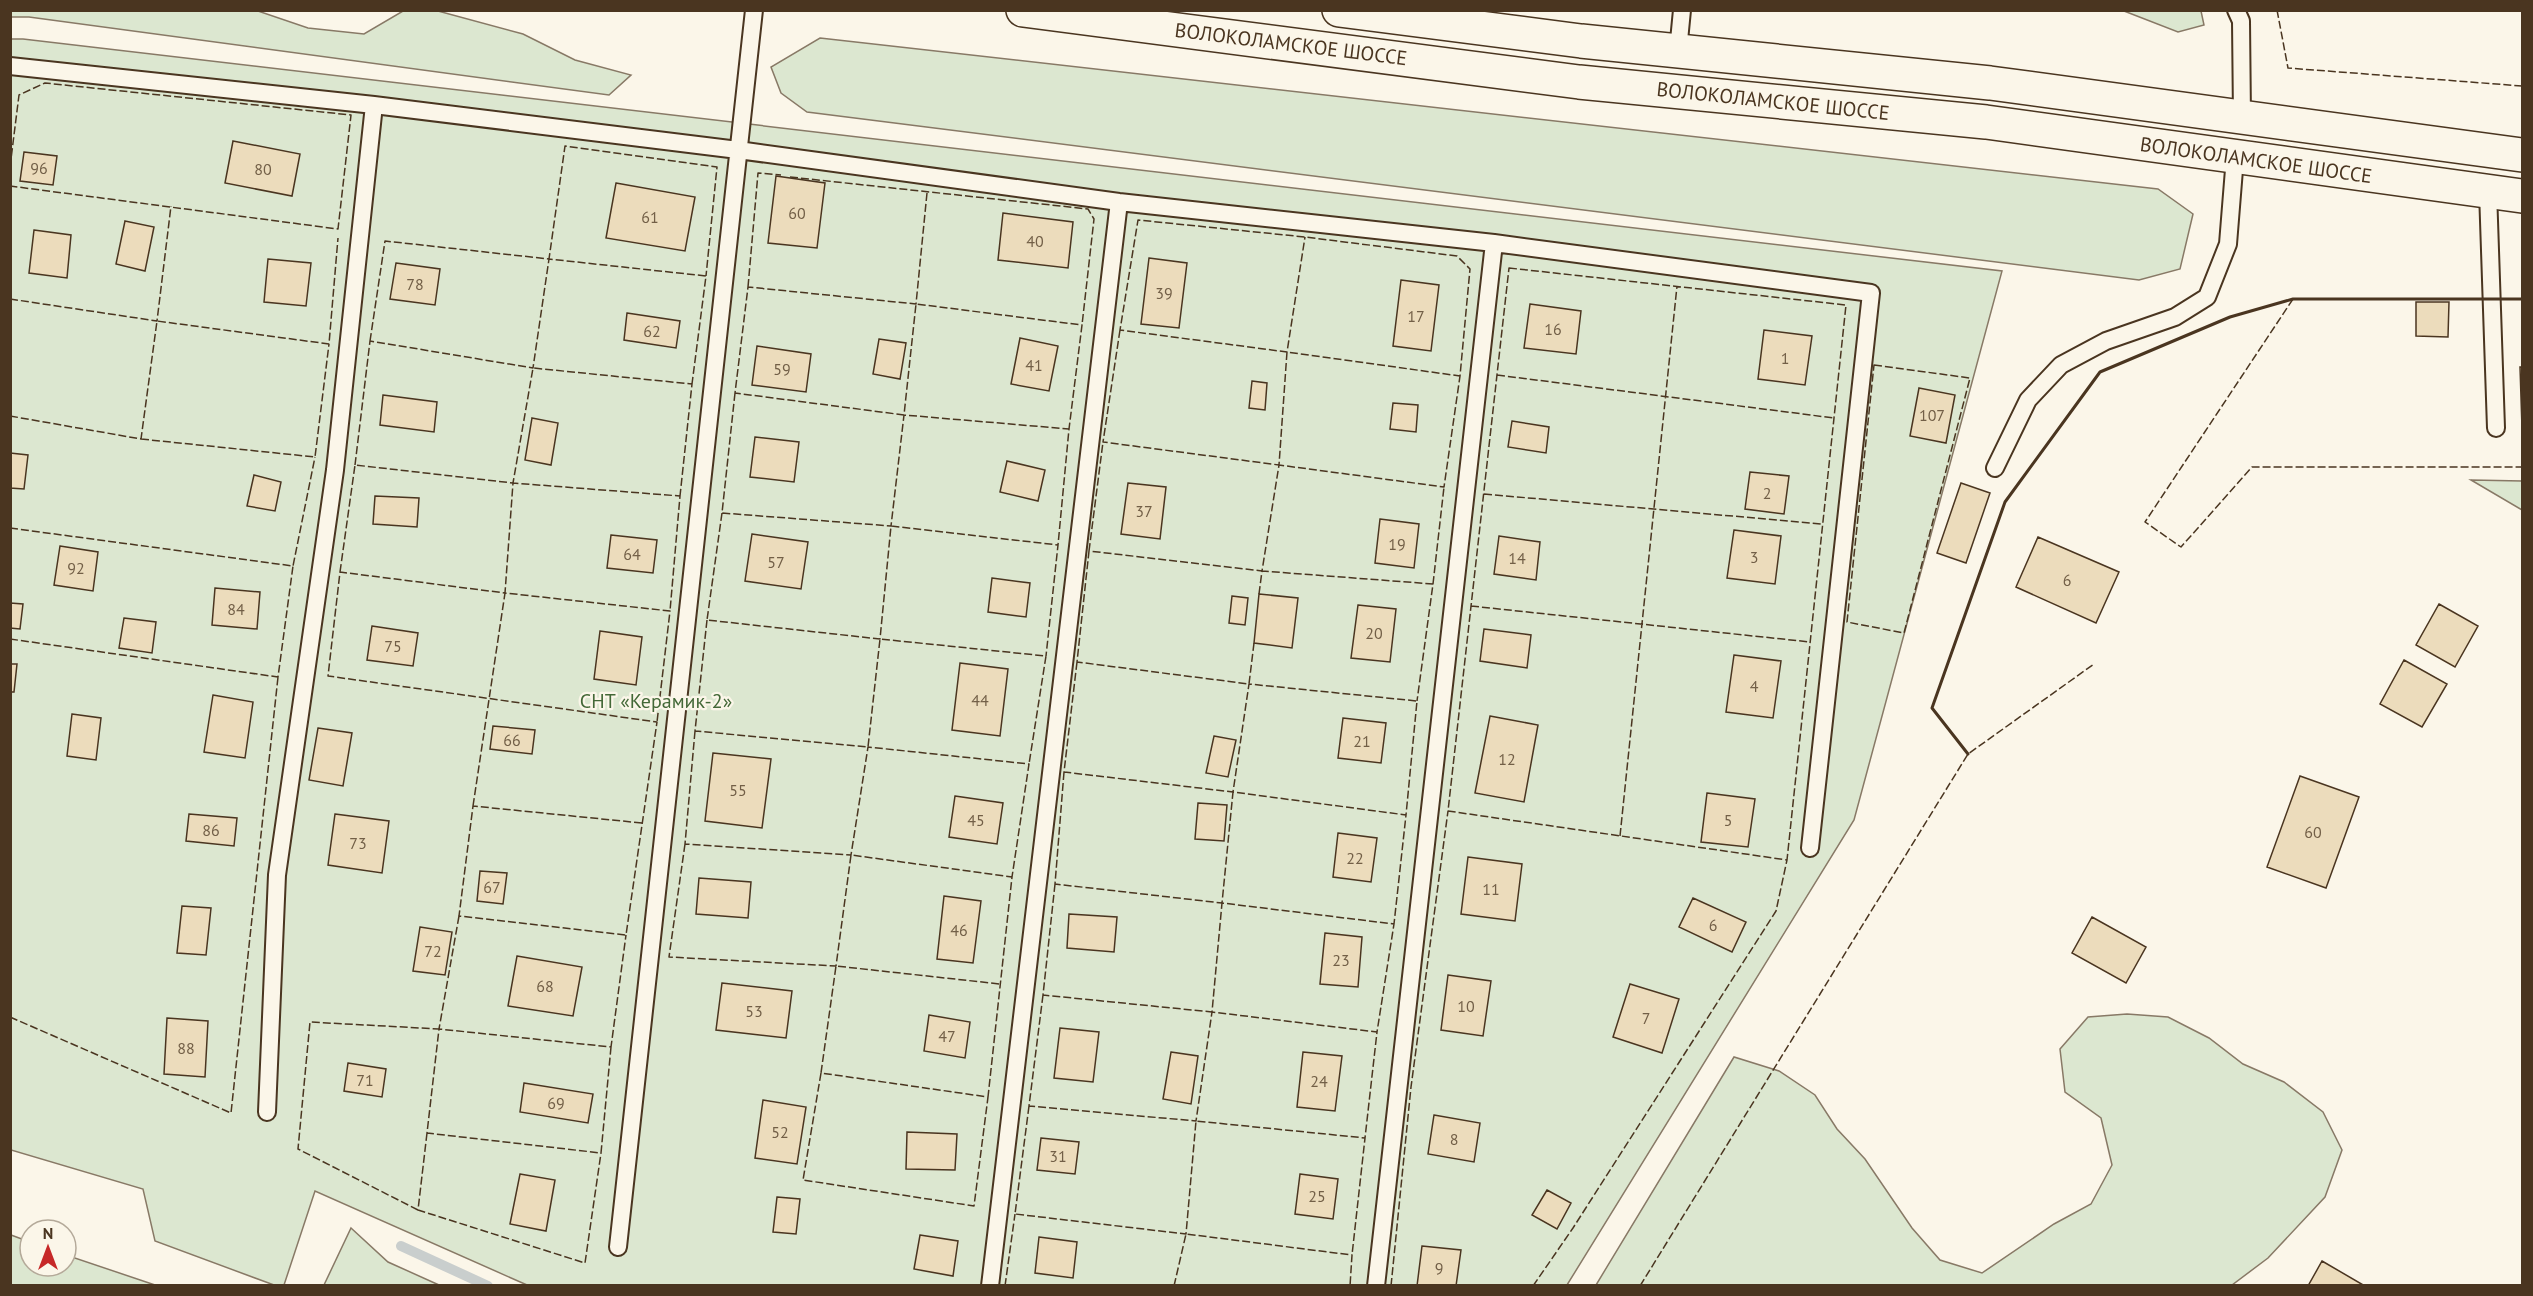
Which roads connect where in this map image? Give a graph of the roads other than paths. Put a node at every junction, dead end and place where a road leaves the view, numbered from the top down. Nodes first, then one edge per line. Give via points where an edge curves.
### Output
1 (754, 10) edge
2 (1023, 10) edge
3 (1339, 10) edge
4 (1682, 10) edge
5 (2236, 10) edge
6 (1678, 51) junction
7 (10, 66) edge
8 (374, 105) junction
9 (2242, 117) junction
10 (738, 150) junction
11 (2523, 155) edge
12 (2235, 157) junction
13 (2487, 191) junction
14 (2523, 196) edge
15 (1119, 202) junction
16 (1494, 243) junction
17 (2496, 428) dead end
18 (1995, 468) dead end
19 (1810, 848) dead end
20 (267, 1112) dead end
21 (618, 1247) dead end
22 (990, 1286) edge
23 (1376, 1286) edge

1 - 10 lane
2 - 12 main road, ВОЛОКОЛАМСКОЕ ШОССЕ via 1579,82 1986,122
3 - 6 main road, ВОЛОКОЛАМСКОЕ ШОССЕ
4 - 6 lane
5 - 9 lane via 2241,21
6 - 9 main road, ВОЛОКОЛАМСКОЕ ШОССЕ via 1990,83
7 - 8 lane
8 - 10 lane
8 - 20 lane via 335,470 277,875
9 - 11 main road, ВОЛОКОЛАМСКОЕ ШОССЕ
10 - 15 lane
10 - 21 lane
12 - 13 main road, ВОЛОКОЛАМСКОЕ ШОССЕ
12 - 18 lane via 2228,244 2206,297 2175,317 2106,341 2061,365 2028,400
13 - 14 main road, ВОЛОКОЛАМСКОЕ ШОССЕ
13 - 17 lane
15 - 16 lane
15 - 22 lane
16 - 19 lane via 1870,293
16 - 23 lane

